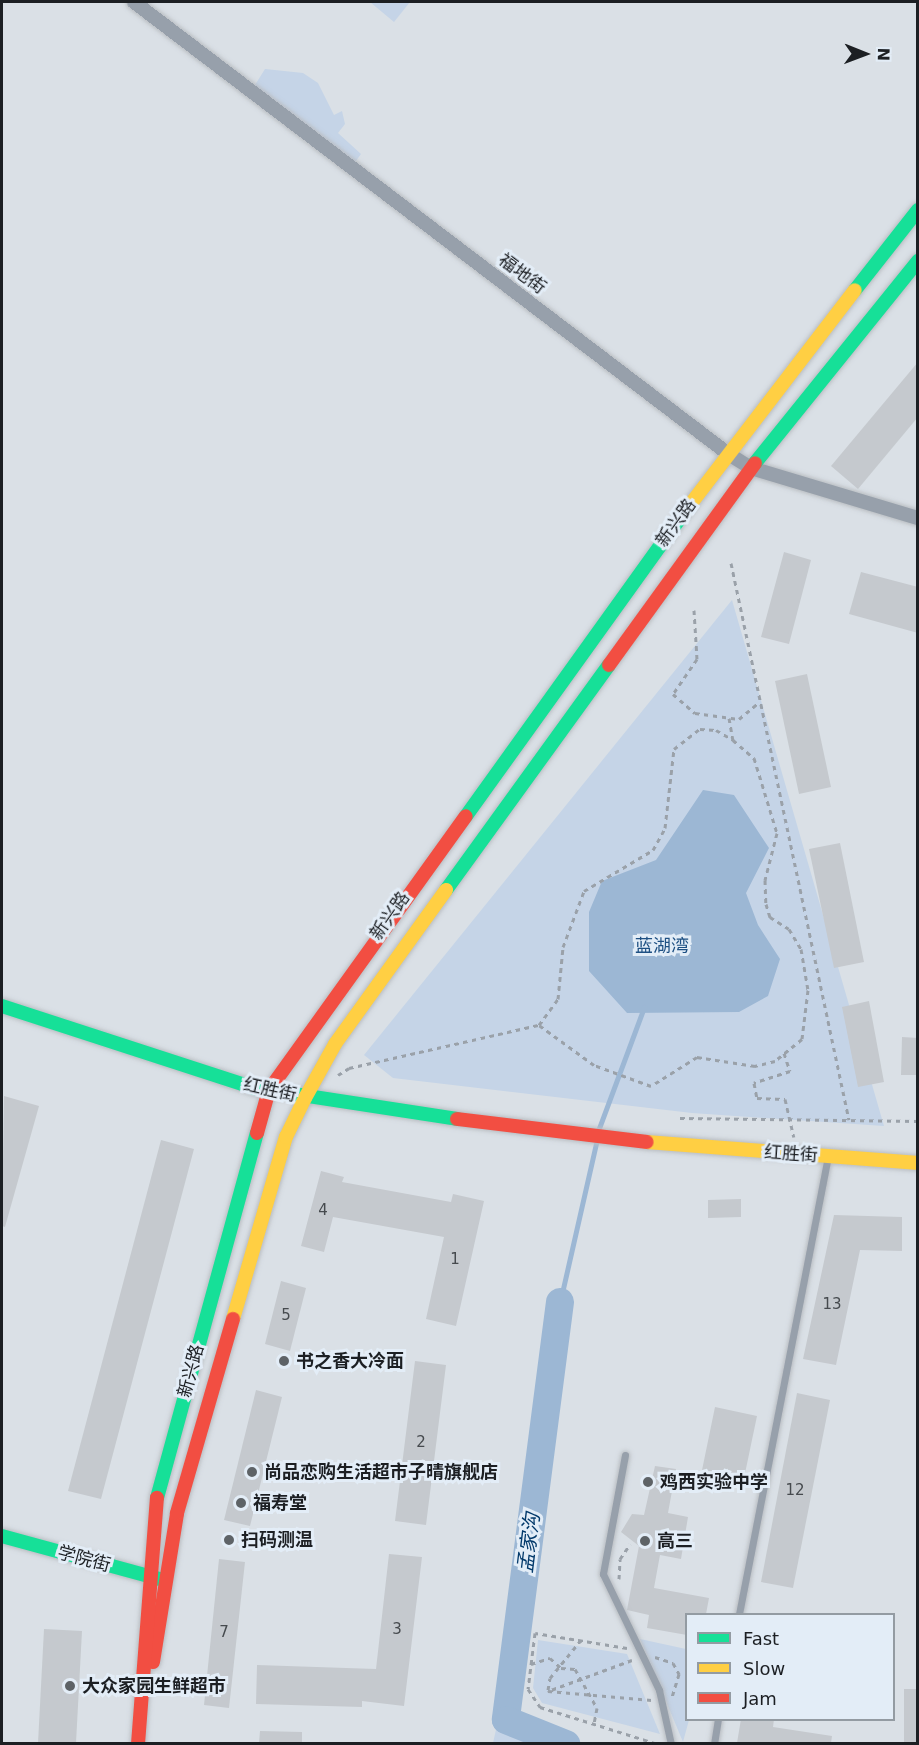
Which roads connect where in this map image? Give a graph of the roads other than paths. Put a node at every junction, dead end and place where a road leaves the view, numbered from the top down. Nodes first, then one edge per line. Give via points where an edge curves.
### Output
1 (134, 2) edge
2 (918, 210) edge
3 (918, 261) edge
4 (727, 453) junction
5 (751, 468) junction
6 (918, 518) edge
7 (2, 1006) edge
8 (269, 1090) junction
9 (305, 1098) junction
10 (828, 1156) junction
11 (918, 1163) edge
12 (625, 1455) dead end
13 (2, 1536) edge
14 (148, 1577) junction
15 (166, 1581) junction
16 (739, 1613) edge
17 (718, 1721) edge
18 (139, 1743) edge
19 (671, 1743) edge
20 (714, 1743) edge

1 - 4 street, 福地街
2 - 4 main road, 新兴路
3 - 5 main road, 新兴路
4 - 5 street, 福地街
4 - 8 main road, 新兴路
5 - 6 street, 福地街
5 - 9 main road, 新兴路 via 335,1044
7 - 8 main road, 红胜街
8 - 9 main road, 红胜街
8 - 14 main road, 新兴路 via 152,1516
9 - 10 main road, 红胜街 via 549,1132
9 - 15 main road, 新兴路 via 286,1137 184,1490
10 - 11 main road, 红胜街
10 - 16 lane
12 - 19 lane via 603,1574 658,1690
13 - 14 main road, 学院街
14 - 15 main road, 学院街
14 - 18 main road, 新兴路
15 - 18 main road, 新兴路
17 - 20 lane

